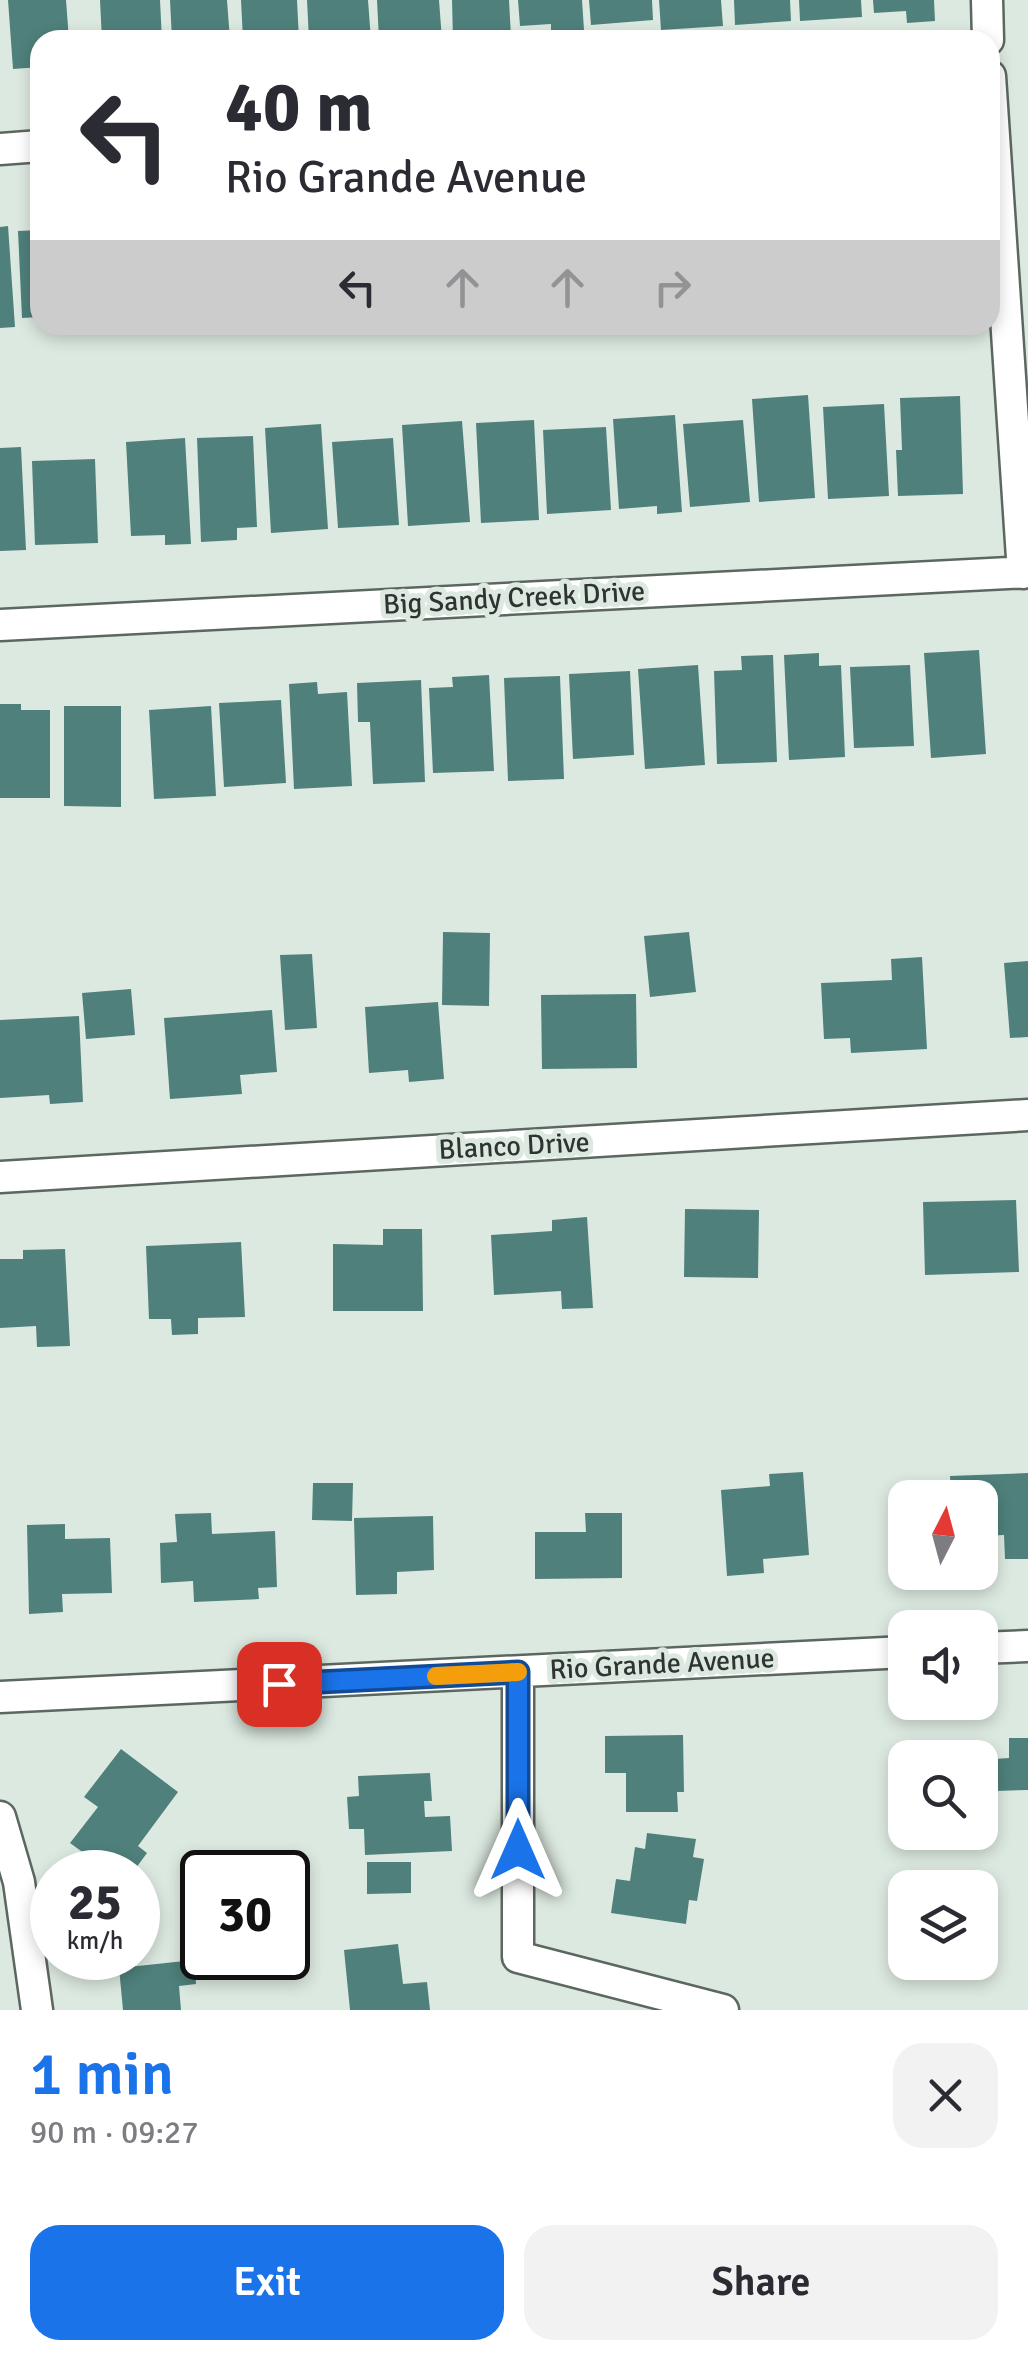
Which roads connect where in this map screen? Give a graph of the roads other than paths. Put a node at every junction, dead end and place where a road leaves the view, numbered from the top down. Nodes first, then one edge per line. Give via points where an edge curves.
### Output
1 (987, 0) edge
2 (988, 30) edge
3 (30, 147) edge
4 (0, 149) edge
5 (1000, 223) edge
6 (1026, 572) edge
7 (0, 625) edge
8 (1028, 1115) edge
9 (0, 1177) edge
10 (1028, 1646) edge
11 (998, 1647) edge
12 (888, 1653) edge
13 (518, 1672) junction
14 (0, 1697) edge
15 (0, 1818) edge
16 (38, 2010) edge
17 (723, 2010) edge

1 - 2 street
3 - 4 street
5 - 6 street
6 - 7 street, Big Sandy Creek Drive
8 - 9 street, Blanco Drive
10 - 11 street
12 - 13 street, Rio Grande Avenue
13 - 14 street, Rio Grande Avenue
13 - 17 street via 518,1957
15 - 16 street via 18,1882

